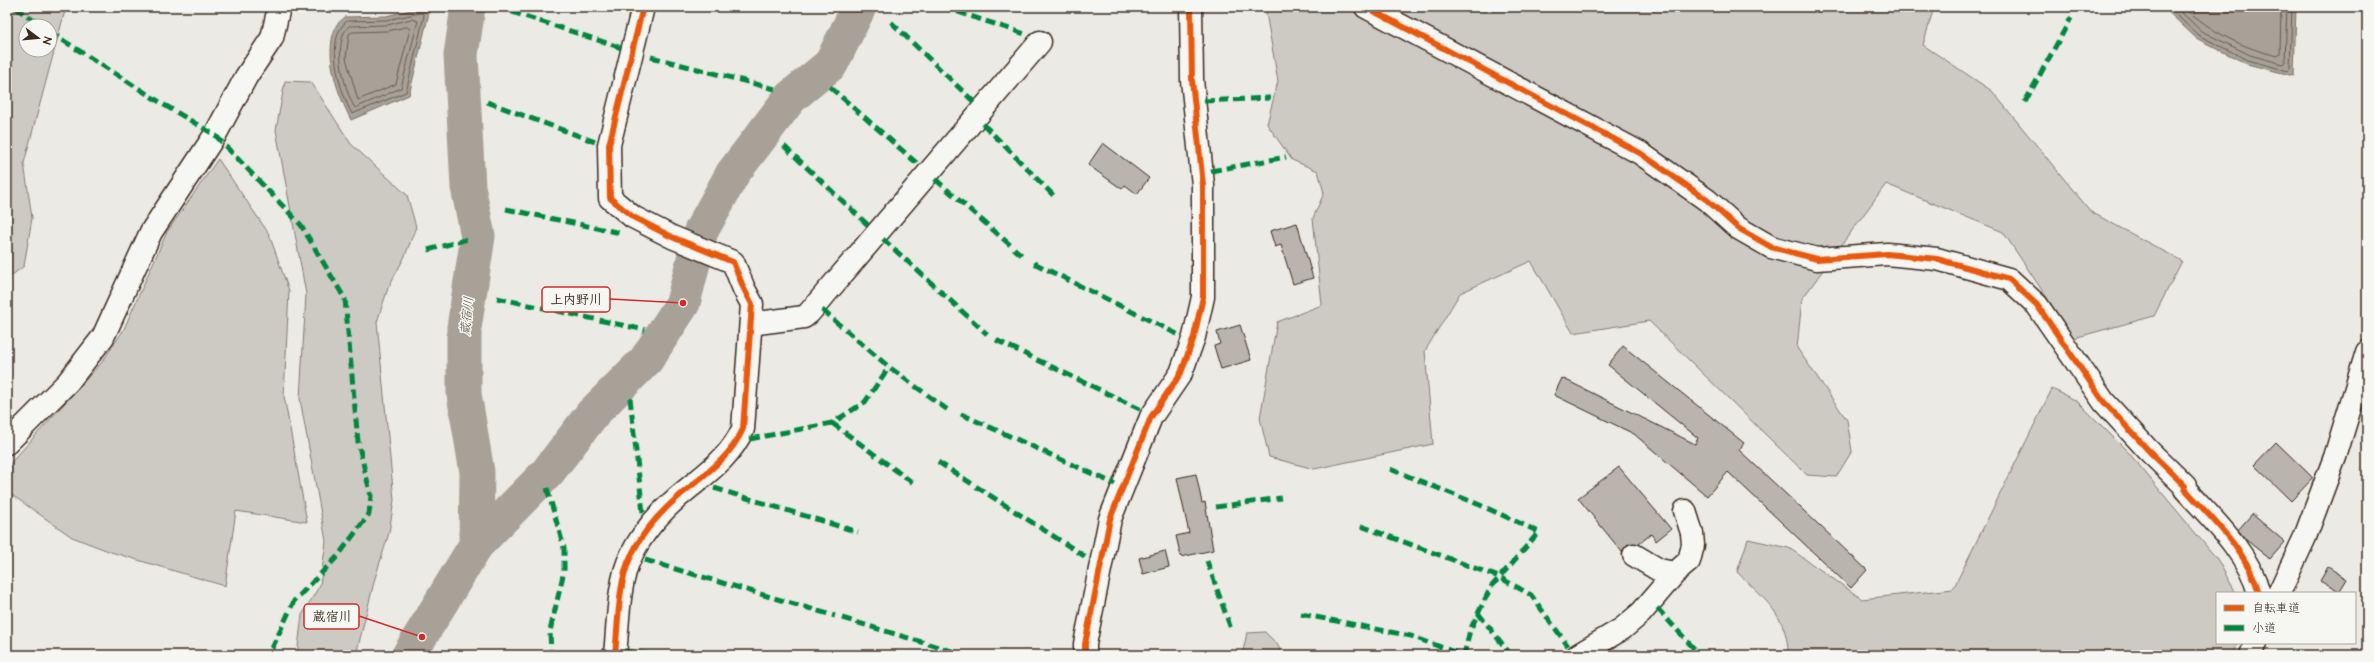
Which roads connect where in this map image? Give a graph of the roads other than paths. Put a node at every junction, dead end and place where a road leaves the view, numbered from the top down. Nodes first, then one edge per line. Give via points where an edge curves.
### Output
1 (279, 7) edge
2 (643, 7) edge
3 (1191, 7) edge
4 (1366, 7) edge
5 (1040, 42) dead end
6 (751, 324) junction
7 (2367, 352) edge
8 (7, 443) edge
9 (1685, 511) dead end
10 (1634, 555) dead end
11 (1675, 573) junction
12 (2259, 592) edge
13 (2279, 592) edge
14 (2256, 644) edge
15 (615, 655) edge
16 (1085, 655) edge
17 (1578, 655) edge
18 (2251, 655) edge

1 - 8 street via 272,38 246,77 215,135 151,232 103,337 68,382
2 - 6 street via 608,145 610,198 633,217 672,237 733,262 752,304
3 - 16 street via 1192,80 1203,185 1203,298 1194,337 1181,373 1151,417 1110,519
4 - 12 street via 1640,153 1707,200 1738,228 1771,247 1817,259 1887,254 1937,259 2009,279 2037,305 2104,402 2185,486 2224,533 2254,576
5 - 6 street via 809,313 804,317
6 - 15 street via 743,429 736,444 717,467 654,519 630,556 621,593
7 - 13 street via 2335,456 2305,537
9 - 11 street via 1693,545 1688,561
10 - 11 street via 1659,570
11 - 17 street via 1641,613 1622,629
14 - 18 street

